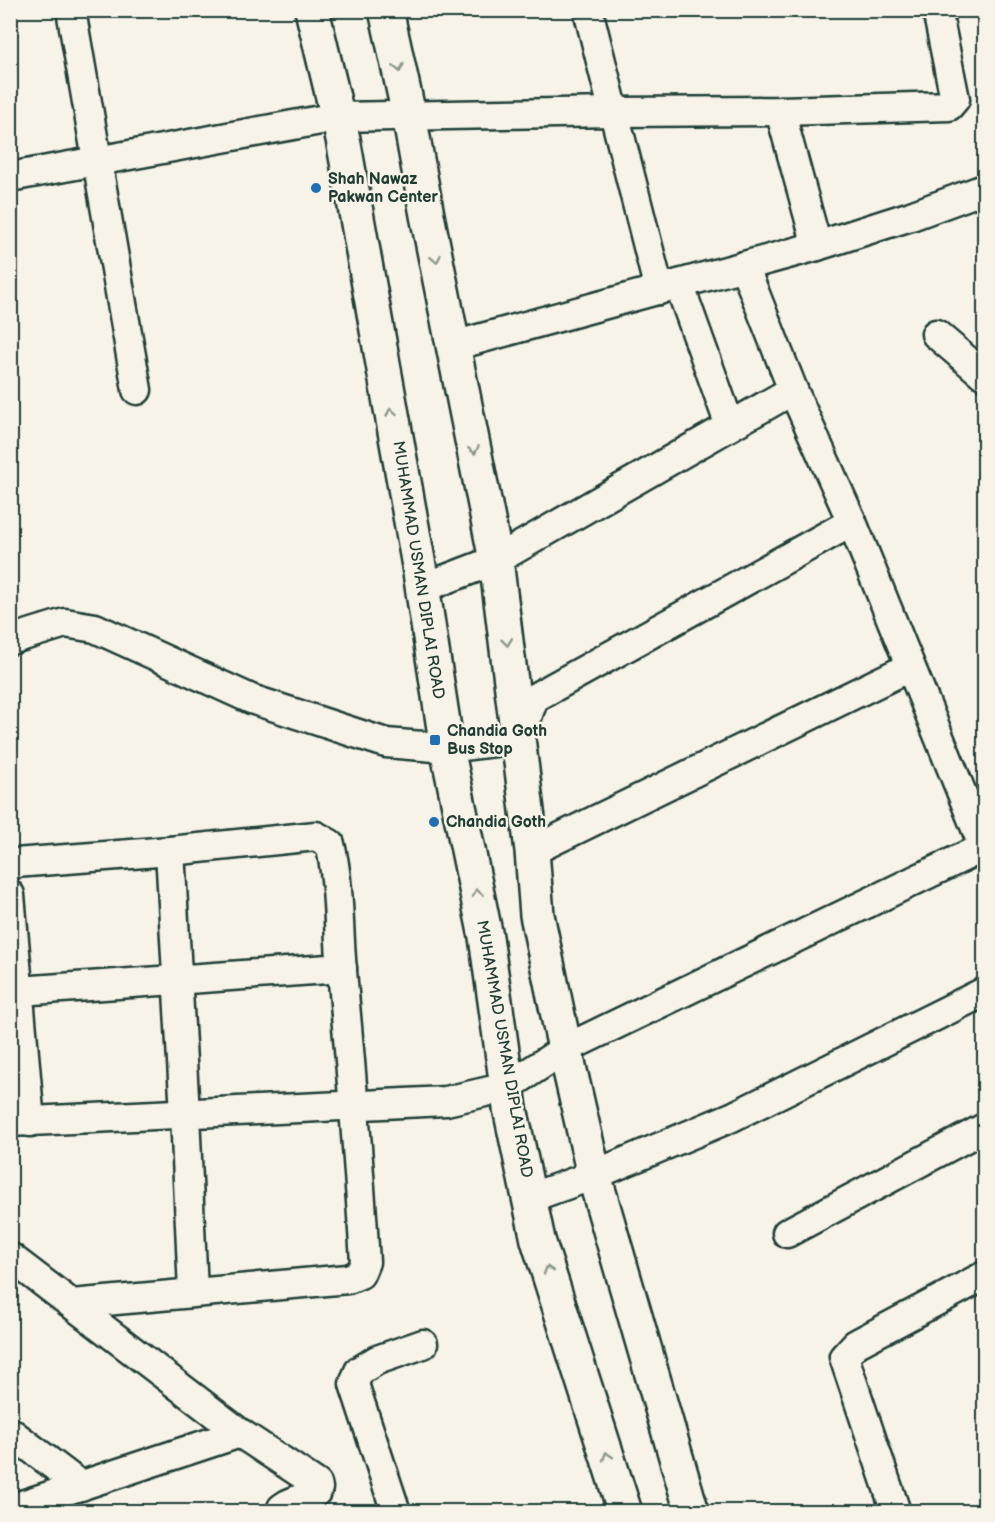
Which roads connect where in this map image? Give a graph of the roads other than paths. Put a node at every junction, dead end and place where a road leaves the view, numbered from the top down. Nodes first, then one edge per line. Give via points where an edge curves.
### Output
1 (71, 10) edge
2 (312, 10) edge
3 (386, 10) edge
4 (588, 10) edge
5 (937, 10) edge
6 (780, 111) junction
7 (614, 112) junction
8 (409, 115) junction
9 (337, 117) junction
10 (97, 161) junction
11 (10, 177) edge
12 (984, 189) edge
13 (817, 246) junction
14 (744, 266) junction
15 (668, 287) junction
16 (936, 334) dead end
17 (453, 346) junction
18 (984, 375) edge
19 (137, 390) dead end
20 (793, 390) junction
21 (730, 426) junction
22 (852, 522) junction
23 (496, 560) junction
24 (423, 588) junction
25 (10, 640) edge
26 (910, 667) junction
27 (519, 739) junction
28 (447, 748) junction
29 (984, 847) edge
30 (170, 851) junction
31 (532, 851) junction
32 (10, 866) edge
33 (10, 895) edge
34 (13, 949) edge
35 (342, 968) junction
36 (177, 979) junction
37 (19, 991) junction
38 (984, 992) edge
39 (565, 1049) junction
40 (507, 1087) junction
41 (355, 1105) junction
42 (185, 1114) junction
43 (20, 1122) edge
44 (984, 1128) edge
45 (594, 1175) junction
46 (529, 1198) junction
47 (787, 1233) dead end
48 (10, 1257) edge
49 (984, 1276) edge
50 (193, 1292) junction
51 (72, 1304) junction
52 (423, 1344) dead end
53 (10, 1432) edge
54 (240, 1433) junction
55 (81, 1486) junction
56 (10, 1509) edge
57 (281, 1512) edge
58 (396, 1512) edge
59 (625, 1512) edge
60 (692, 1512) edge
61 (896, 1512) edge

1 - 10 street
2 - 9 street, MUHAMMAD USMAN DIPLAI ROAD
3 -> 8 street
4 - 7 street
5 - 6 street via 955,99 950,106
6 - 7 street
6 - 13 street
7 - 8 street
7 - 15 street
8 - 9 street
8 -> 17 street
9 - 10 street
24 -> 9 street, MUHAMMAD USMAN DIPLAI ROAD
10 - 11 street
10 - 19 street
12 - 13 street
13 - 14 street
14 - 15 street
14 - 20 street
15 - 17 street
15 - 21 street
16 - 18 street
17 -> 23 street
20 - 21 street
20 - 22 street
21 - 23 street
22 - 26 street
22 - 27 street via 534,698
23 - 24 street
23 -> 27 street
24 - 28 street, MUHAMMAD USMAN DIPLAI ROAD
25 - 28 street via 65,623 95,628 251,699 386,743
26 - 29 street
26 - 31 street
27 - 28 street
27 - 31 street
40 -> 28 street, MUHAMMAD USMAN DIPLAI ROAD via 486,937
29 - 39 street
30 - 32 street
30 - 35 street via 316,836 330,844
30 - 36 street
31 - 39 street via 537,915
33 - 34 street
34 - 37 street
35 - 36 street
35 - 41 street
36 - 37 street
36 - 42 street
37 - 43 street
38 - 45 street via 732,1117
39 - 40 street
39 - 45 street
40 - 41 street via 446,1101
40 - 46 street, MUHAMMAD USMAN DIPLAI ROAD
41 - 42 street
41 - 50 street via 365,1262 360,1274 348,1279
42 - 43 street
42 - 50 street
44 - 47 street
45 - 46 street
45 - 60 street
59 -> 46 street, MUHAMMAD USMAN DIPLAI ROAD via 538,1240
48 - 51 street
49 - 61 street via 856,1344 844,1357
50 - 51 street
51 - 54 street
52 - 58 street via 377,1360 359,1371 354,1384
53 - 55 street
54 - 55 street
54 - 57 street via 318,1484 316,1492 288,1504
55 - 56 street

